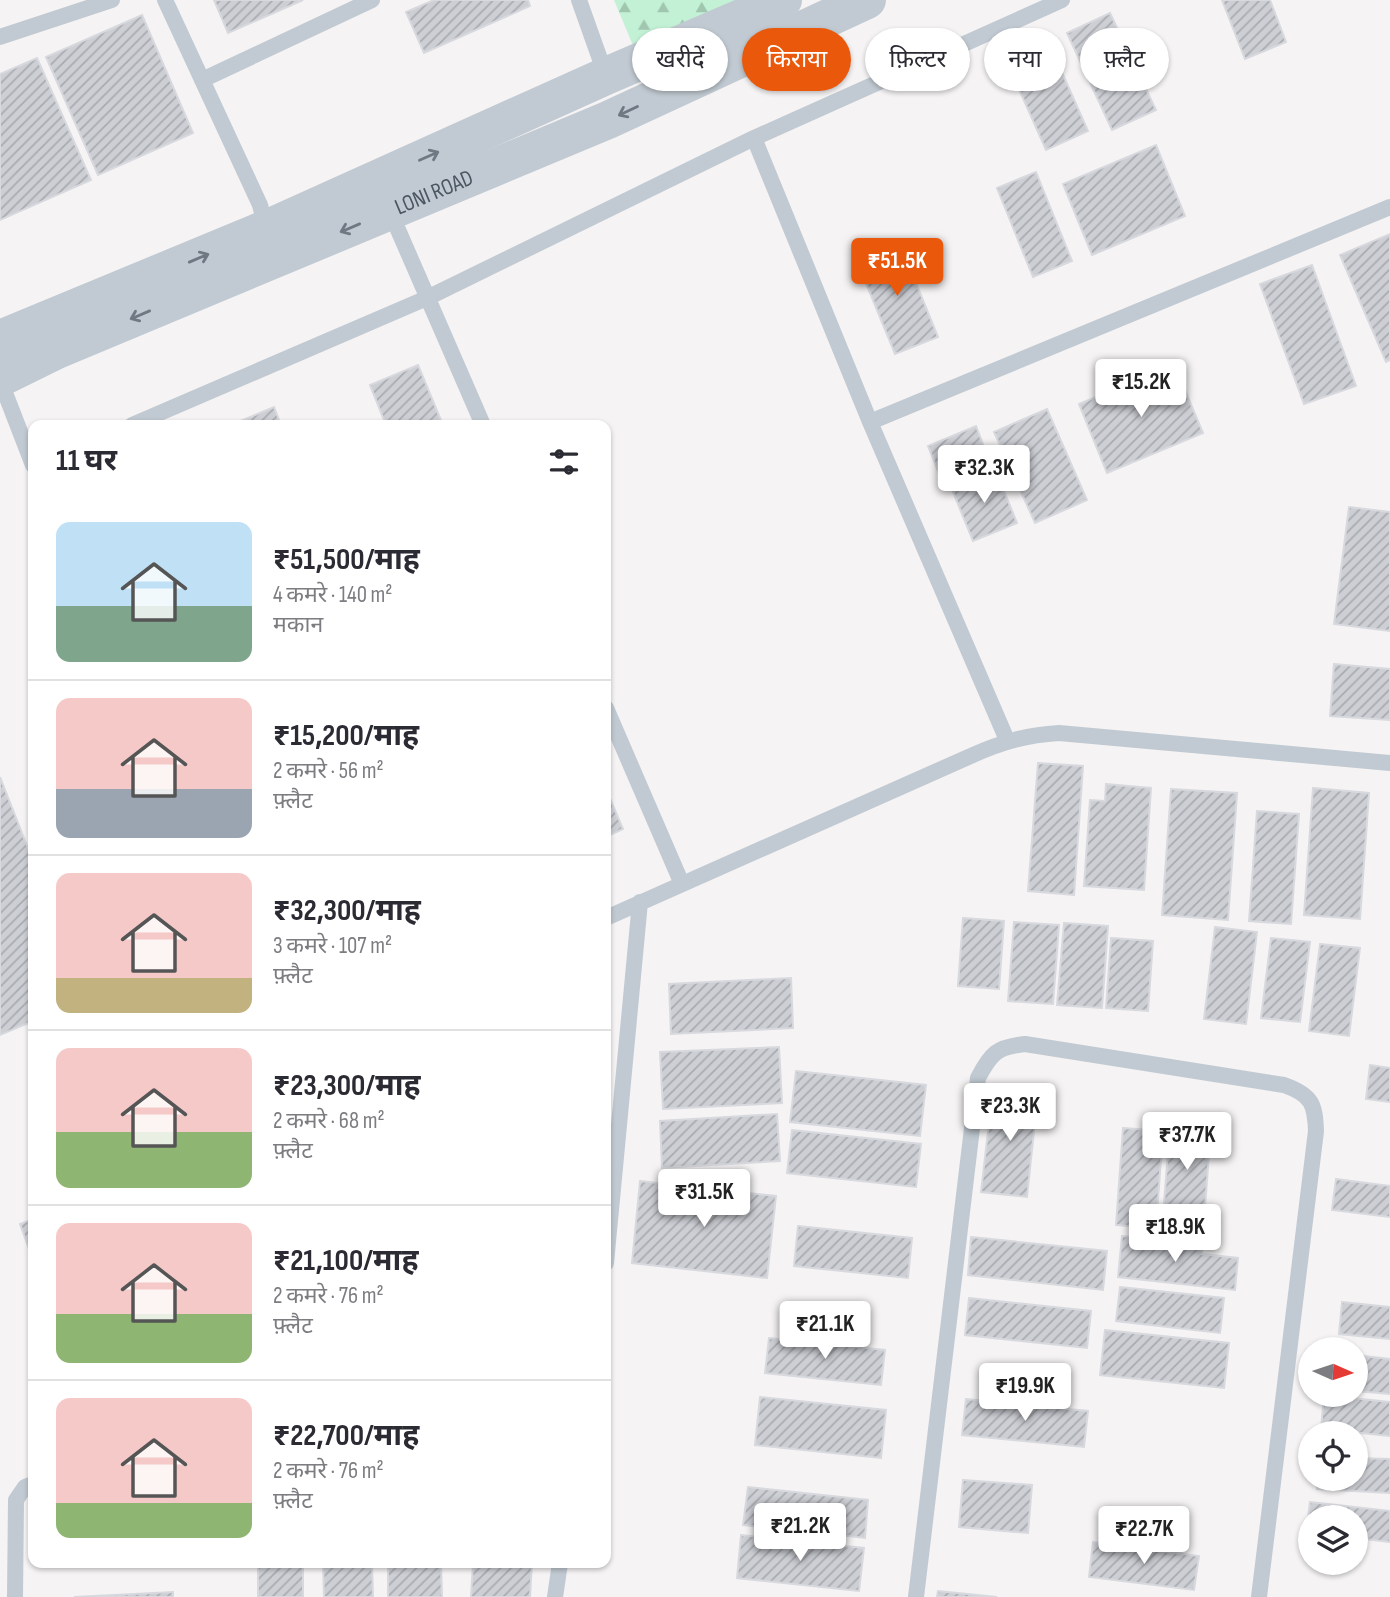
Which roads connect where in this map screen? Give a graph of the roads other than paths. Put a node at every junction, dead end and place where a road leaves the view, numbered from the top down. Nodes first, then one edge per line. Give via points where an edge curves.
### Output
1 (112, 0) edge
2 (165, 0) edge
3 (579, 0) edge
4 (783, 0) edge
5 (867, 0) edge
6 (1062, 0) edge
7 (366, 1) edge
8 (0, 37) edge
9 (606, 76) junction
10 (202, 80) junction
11 (754, 138) junction
12 (384, 195) junction
13 (1390, 207) edge
14 (266, 229) junction
15 (428, 298) junction
16 (0, 340) edge
17 (0, 379) edge
18 (144, 420) edge
19 (481, 420) edge
20 (870, 422) junction
21 (28, 452) edge
22 (611, 720) edge
23 (1007, 740) junction
24 (1390, 763) edge
25 (682, 884) junction
26 (640, 902) junction
27 (611, 916) edge
28 (611, 1204) edge
29 (28, 1486) edge
30 (559, 1568) edge
31 (15, 1597) edge
32 (555, 1597) edge
33 (916, 1597) edge
34 (1259, 1597) edge

1 - 8 lane
2 - 10 lane
3 - 9 lane
4 - 9 street, LONI ROAD
5 -> 12 street, LONI ROAD via 608,120
6 - 11 lane
7 - 10 lane
12 -> 9 street, LONI ROAD
10 - 14 lane via 260,205
11 - 15 lane
11 - 20 lane
12 - 14 street, LONI ROAD
12 - 15 lane
12 -> 17 street, LONI ROAD
13 - 20 lane
16 -> 14 street, LONI ROAD
15 - 18 lane
15 - 19 lane
17 - 21 lane
20 - 23 lane
22 - 25 lane
23 - 24 lane via 1059,733
23 - 25 lane
25 - 26 lane
26 - 27 lane
26 - 28 lane
29 - 31 lane via 16,1500
30 - 32 lane
33 - 34 lane via 978,1078 989,1056 1007,1046 1025,1044 1284,1086 1301,1091 1315,1107

